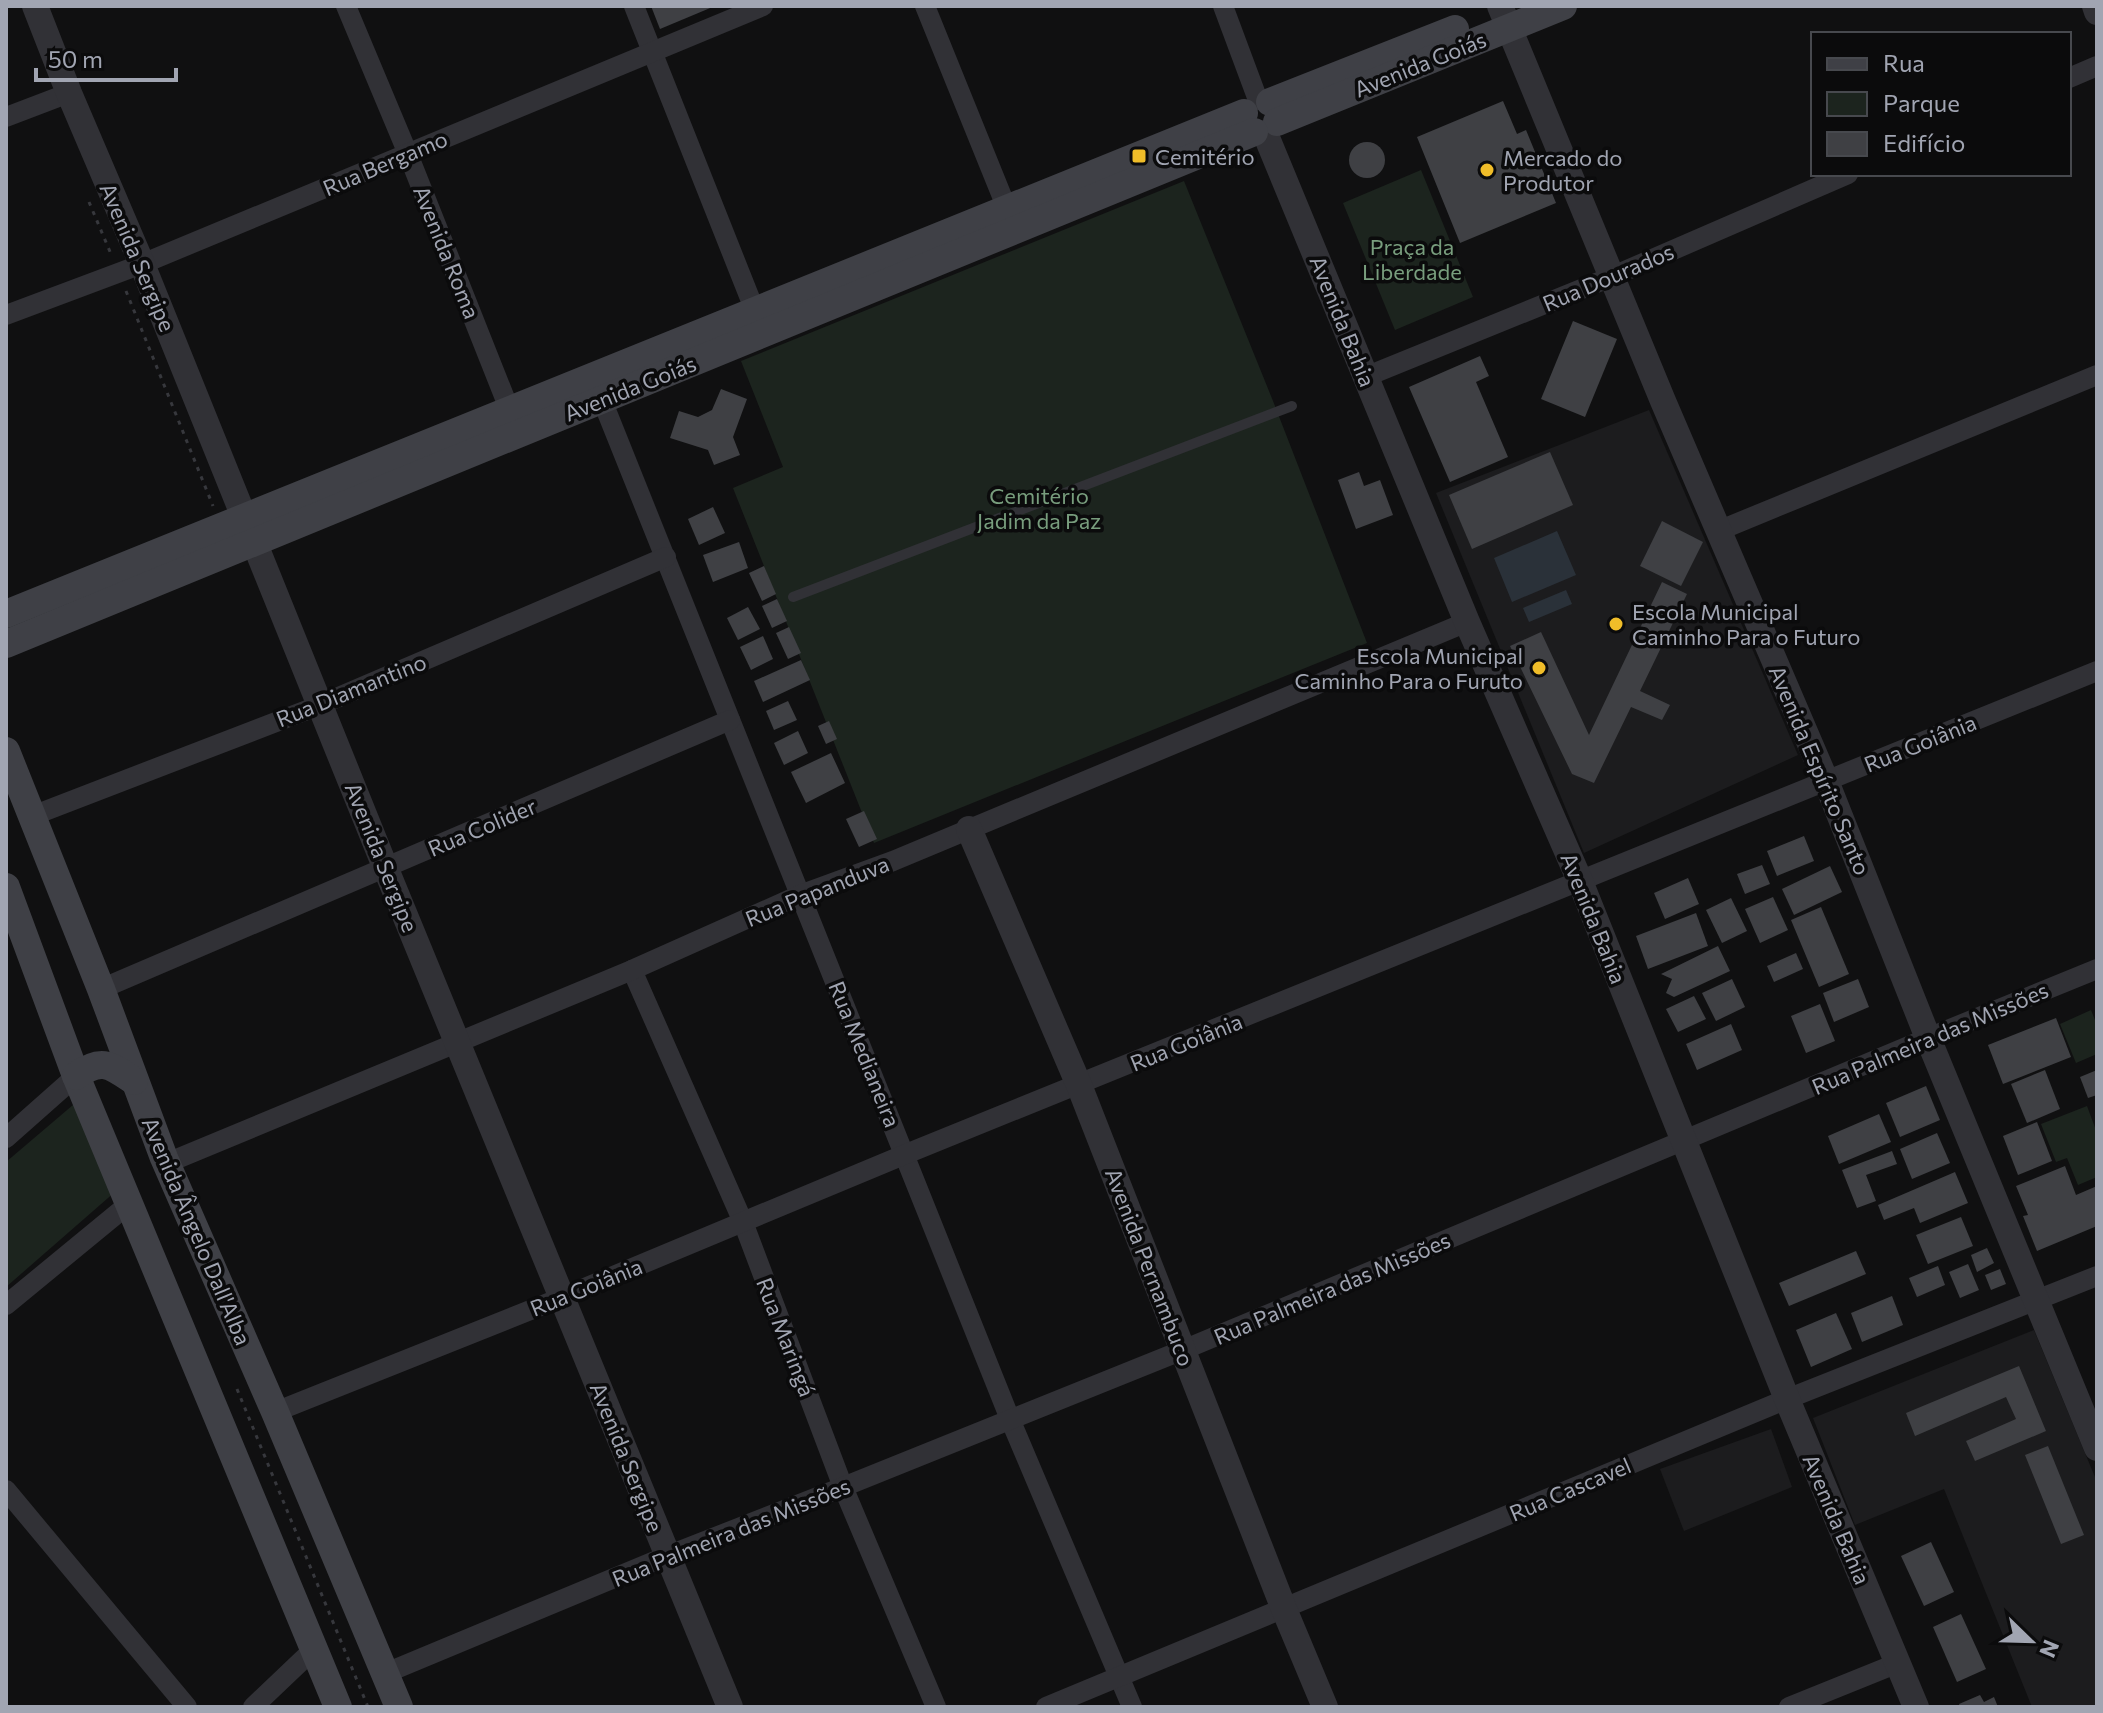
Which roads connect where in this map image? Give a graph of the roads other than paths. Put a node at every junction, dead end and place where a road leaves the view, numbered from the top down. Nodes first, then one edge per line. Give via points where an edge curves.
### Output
1 (35, 6) edge
2 (346, 6) edge
3 (634, 6) edge
4 (763, 6) edge
5 (925, 6) edge
6 (1223, 6) edge
7 (1563, 6) edge
8 (2095, 6) edge
9 (2097, 12) edge
10 (1505, 13) edge
11 (652, 51) junction
12 (2097, 66) edge
13 (2071, 77) edge
14 (69, 93) junction
15 (6, 117) edge
16 (1261, 117) junction
17 (408, 154) junction
18 (1843, 176) edge
19 (1012, 219) junction
20 (142, 264) junction
21 (1611, 277) junction
22 (755, 311) junction
23 (6, 315) edge
24 (2097, 375) edge
25 (1365, 377) junction
26 (602, 400) junction
27 (1292, 406) dead end
28 (510, 411) junction
29 (249, 530) junction
30 (1718, 531) junction
31 (666, 557) junction
32 (793, 597) dead end
33 (6, 614) edge
34 (1467, 622) junction
35 (6, 644) edge
36 (2097, 671) edge
37 (320, 705) junction
38 (730, 720) junction
39 (6, 751) edge
40 (1826, 781) junction
41 (32, 816) junction
42 (969, 829) junction
43 (386, 869) junction
44 (1580, 881) junction
45 (6, 887) edge
46 (800, 895) junction
47 (2097, 969) edge
48 (632, 970) junction
49 (101, 989) junction
50 (1928, 1038) junction
51 (458, 1042) junction
52 (76, 1076) junction
53 (134, 1081) junction
54 (1079, 1085) junction
55 (6, 1138) edge
56 (1684, 1141) junction
57 (906, 1154) junction
58 (167, 1163) junction
59 (130, 1203) junction
60 (743, 1222) junction
61 (2097, 1276) edge
62 (563, 1297) junction
63 (2036, 1301) junction
64 (6, 1305) edge
65 (1183, 1350) junction
66 (1787, 1399) junction
67 (275, 1412) junction
68 (1010, 1419) junction
69 (2097, 1448) edge
70 (843, 1487) junction
71 (6, 1490) edge
72 (667, 1556) junction
73 (1284, 1609) junction
74 (315, 1648) junction
75 (1898, 1663) junction
76 (386, 1673) junction
77 (1119, 1676) junction
78 (187, 1707) edge
79 (253, 1707) edge
80 (338, 1707) edge
81 (399, 1707) edge
82 (730, 1707) edge
83 (936, 1707) edge
84 (1046, 1707) edge
85 (1132, 1707) edge
86 (1325, 1707) edge
87 (1789, 1707) edge
88 (1916, 1707) edge

1 - 14 street, Avenida Sergipe
2 - 17 street, Avenida Roma
3 - 11 street
4 - 11 street, Rua Bergamo
5 - 19 street
6 - 16 street
7 - 10 main road, Avenida Goiás
8 - 9 street
10 - 16 main road, Avenida Goiás
10 - 21 street, Avenida Espírito Santo
11 - 17 street, Rua Bergamo
11 - 22 street
12 - 13 street
14 - 15 street
14 - 20 street, Avenida Sergipe
16 - 19 main road, Avenida Goiás
16 - 25 street, Avenida Bahia
17 - 20 street, Rua Bergamo
17 - 28 street, Avenida Roma
18 - 21 street, Rua Dourados
19 - 22 main road, Avenida Goiás
19 - 26 main road, Avenida Goiás
20 - 23 street, Rua Bergamo
20 - 29 street, Avenida Sergipe
21 - 25 street, Rua Dourados
21 - 30 street, Avenida Espírito Santo
22 - 28 main road, Avenida Goiás
24 - 30 street
25 - 34 street, Avenida Bahia
26 - 29 main road, Avenida Goiás
26 - 31 street, Rua Medianeira
27 - 32 lane
28 - 29 main road, Avenida Goiás
29 - 33 main road, Avenida Goiás
29 - 35 main road, Avenida Goiás
29 - 37 street, Avenida Sergipe
30 - 40 street, Avenida Espírito Santo
31 - 37 street, Rua Diamantino
31 - 38 street, Rua Medianeira
34 - 42 street, Rua Papanduva
34 - 44 street, Avenida Bahia
36 - 40 street, Rua Goiânia
37 - 41 street, Rua Diamantino
37 - 43 street, Avenida Sergipe
38 - 43 street, Rua Colider
38 - 46 street, Rua Medianeira
39 - 41 main road, Avenida Ângelo Dall'Alba
40 - 44 street, Rua Goiânia
40 - 50 street, Avenida Espírito Santo
41 - 49 main road, Avenida Ângelo Dall'Alba
42 - 46 street, Rua Papanduva
42 - 54 street, Avenida Pernambuco
43 - 49 street, Rua Colider
43 - 51 street, Avenida Sergipe
44 - 54 street, Rua Goiânia
44 - 56 street, Avenida Bahia
45 - 52 main road
46 - 48 street, Rua Papanduva
46 - 57 street, Rua Medianeira
47 - 50 street, Rua Palmeira das Missões
48 - 51 street, Rua Papanduva
48 - 60 street, Rua Maringá
49 - 53 main road, Avenida Ângelo Dall'Alba
50 - 56 street, Rua Palmeira das Missões
50 - 63 street, Avenida Espírito Santo
51 - 58 street, Rua Papanduva
51 - 62 street, Avenida Sergipe
52 - 53 main road via 104,1064
52 - 55 street
52 - 59 main road
53 - 58 main road, Avenida Ângelo Dall'Alba
54 - 57 street, Rua Goiânia
54 - 65 street, Avenida Pernambuco
56 - 65 street, Rua Palmeira das Missões
56 - 66 street, Avenida Bahia
57 - 60 street, Rua Goiânia
57 - 68 street, Rua Medianeira
58 - 67 main road, Avenida Ângelo Dall'Alba
59 - 64 street
59 - 74 main road
60 - 62 street, Rua Goiânia
60 - 70 street, Rua Maringá
61 - 63 street, Rua Cascavel
62 - 67 street, Rua Goiânia
62 - 72 street, Avenida Sergipe
63 - 66 street, Rua Cascavel
63 - 69 street, Avenida Espírito Santo
65 - 68 street, Rua Palmeira das Missões
65 - 73 street, Avenida Pernambuco
66 - 73 street, Rua Cascavel
66 - 75 street, Avenida Bahia
67 - 76 main road, Avenida Ângelo Dall'Alba
68 - 70 street, Rua Palmeira das Missões
68 - 77 street, Rua Medianeira
70 - 72 street, Rua Palmeira das Missões
70 - 83 street, Rua Maringá
71 - 78 street
72 - 76 street, Rua Palmeira das Missões
72 - 82 street, Avenida Sergipe
73 - 77 street, Rua Cascavel
73 - 86 street, Avenida Pernambuco
74 - 79 street
74 - 80 main road
75 - 87 street
75 - 88 street, Avenida Bahia
76 - 81 main road, Avenida Ângelo Dall'Alba
77 - 84 street, Rua Cascavel
77 - 85 street, Rua Medianeira

